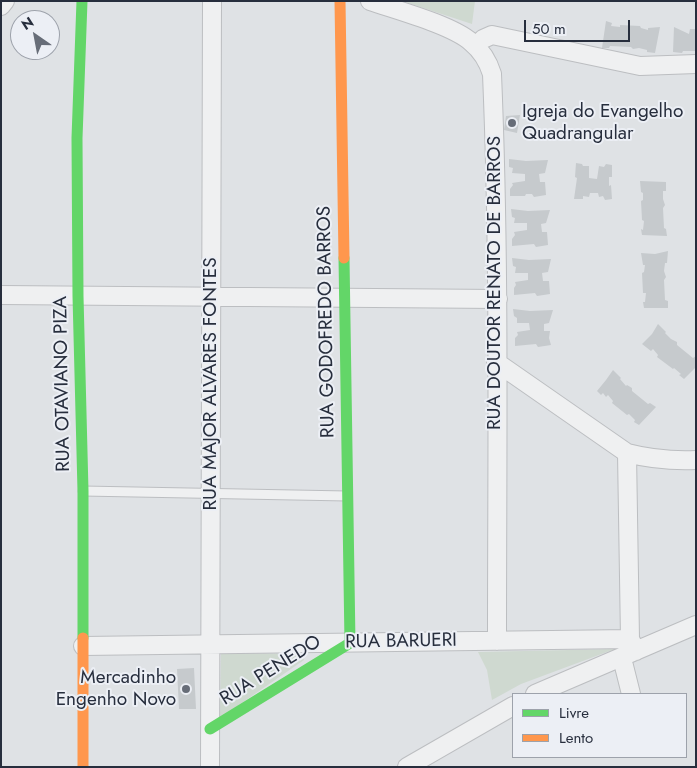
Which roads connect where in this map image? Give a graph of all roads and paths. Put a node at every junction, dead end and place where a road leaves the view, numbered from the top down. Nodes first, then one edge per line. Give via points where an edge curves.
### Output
1 (6, 1) edge
2 (82, 1) edge
3 (212, 1) edge
4 (340, 1) edge
5 (370, 1) edge
6 (1, 6) edge
7 (476, 46) junction
8 (696, 64) edge
9 (1, 295) edge
10 (78, 296) junction
11 (211, 297) junction
12 (344, 298) junction
13 (498, 299) junction
14 (496, 362) junction
15 (627, 453) junction
16 (696, 460) edge
17 (83, 491) junction
18 (211, 494) junction
19 (347, 496) junction
20 (696, 625) edge
21 (497, 641) junction
22 (350, 643) junction
23 (211, 645) junction
24 (83, 646) junction
25 (629, 649) junction
26 (538, 693) edge
27 (631, 693) edge
28 (512, 707) edge
29 (210, 729) junction
30 (83, 767) edge
31 (210, 767) edge
32 (407, 767) edge

1 - 6 street
2 - 10 street, RUA OTAVIANO PIZA via 77,138
3 - 11 street, RUA MAJOR ALVARES FONTES
4 - 12 street, RUA GODOFREDO BARROS
5 - 7 street, RUA DOUTOR RENATO DE BARROS via 452,31
7 - 8 street via 492,35 640,66
7 - 13 street, RUA DOUTOR RENATO DE BARROS via 492,74
9 - 10 street
10 - 11 street
10 - 17 street, RUA OTAVIANO PIZA
11 - 12 street
11 - 18 street, RUA MAJOR ALVARES FONTES
12 - 13 street
12 - 19 street, RUA GODOFREDO BARROS
13 - 14 street, RUA DOUTOR RENATO DE BARROS
14 - 15 street
14 - 21 street, RUA DOUTOR RENATO DE BARROS
15 - 16 street via 650,459
15 - 25 street
17 - 18 lane
17 - 24 street, RUA OTAVIANO PIZA
18 - 19 lane
18 - 23 street, RUA MAJOR ALVARES FONTES
19 - 22 street, RUA GODOFREDO BARROS
20 - 25 street
21 - 22 street, RUA BARUERI
21 - 25 street, RUA BARUERI
22 - 23 street, RUA BARUERI
22 - 29 street, RUA PENEDO
23 - 24 street, RUA BARUERI
23 - 29 street, RUA MAJOR ALVARES FONTES
24 - 30 street, RUA OTAVIANO PIZA
25 - 26 street
25 - 27 street
28 - 32 street
29 - 31 street, RUA MAJOR ALVARES FONTES

